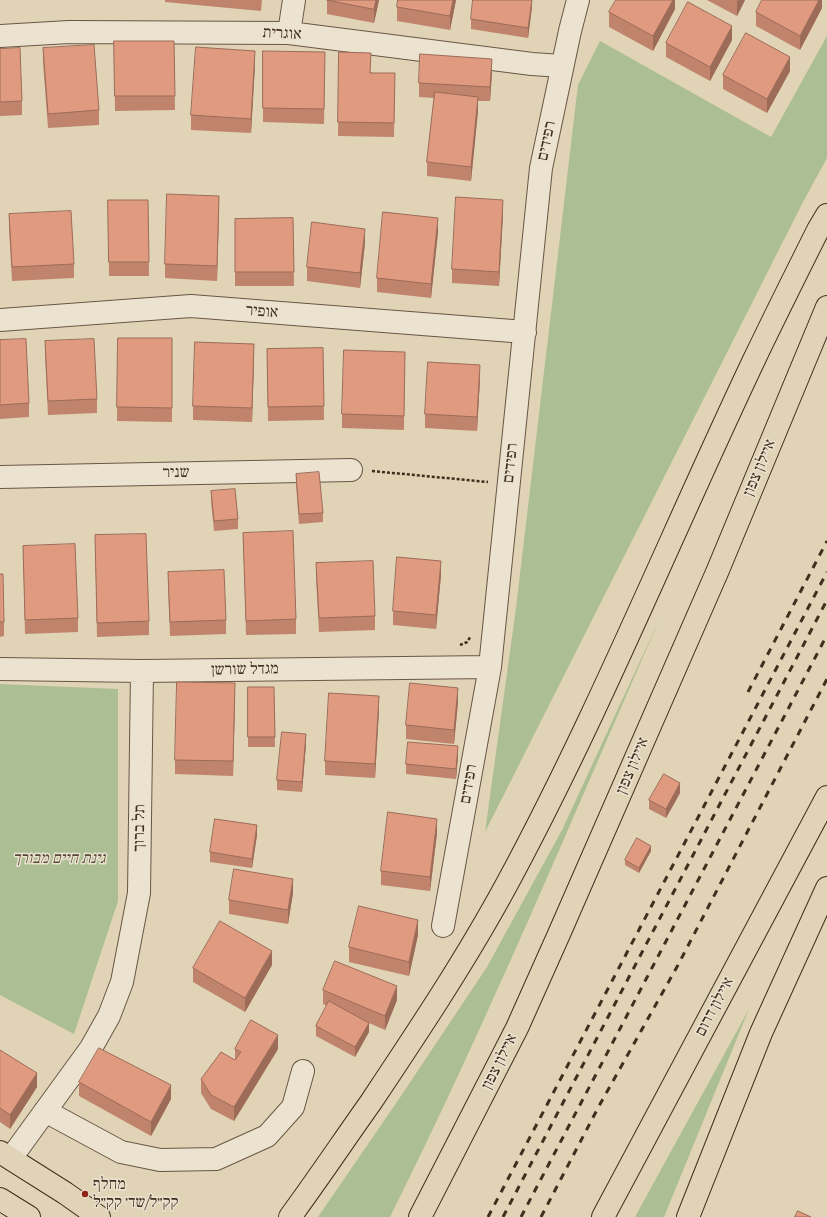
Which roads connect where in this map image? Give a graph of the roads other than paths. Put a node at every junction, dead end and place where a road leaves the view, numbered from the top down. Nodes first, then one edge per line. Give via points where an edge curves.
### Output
1 (294, 0) edge
2 (578, 0) edge
3 (289, 33) junction
4 (0, 36) edge
5 (562, 66) junction
6 (827, 214) edge
7 (827, 307) edge
8 (0, 320) edge
9 (524, 332) junction
10 (351, 470) road end
11 (0, 477) edge
12 (490, 667) junction
13 (0, 669) edge
14 (142, 672) junction
15 (827, 797) edge
16 (827, 888) edge
17 (443, 926) dead end
18 (303, 1071) dead end
19 (45, 1111) junction
20 (5, 1155) edge
21 (0, 1199) edge
22 (29, 1217) edge
23 (99, 1217) edge
24 (290, 1217) edge
25 (420, 1217) edge
26 (603, 1217) edge
27 (688, 1217) edge

1 - 3 street
2 - 5 street, רפידים
3 - 4 street, אוגרית via 69,32
3 - 5 street, אוגרית
5 - 9 street, רפידים via 541,168
6 - 24 main road via 753,362 595,709 508,882 422,1027
7 - 25 main road, איילון צפון via 715,577 569,912 517,1028
8 - 9 street, אופיר via 191,306
9 - 12 street, רפידים
10 - 11 street, שניר
12 - 14 street, מגדל שורשן
12 - 17 street, רפידים
13 - 14 street, מגדל שורשן
14 - 19 street, תל ברוך via 139,893 122,982 109,1016 91,1048
15 - 26 main road, איילון דרום
16 - 27 main road via 761,1033
18 - 19 street via 293,1107 267,1136 216,1159 160,1160 121,1152
19 - 20 street, תל ברוך
20 - 23 main road
21 - 22 main road

